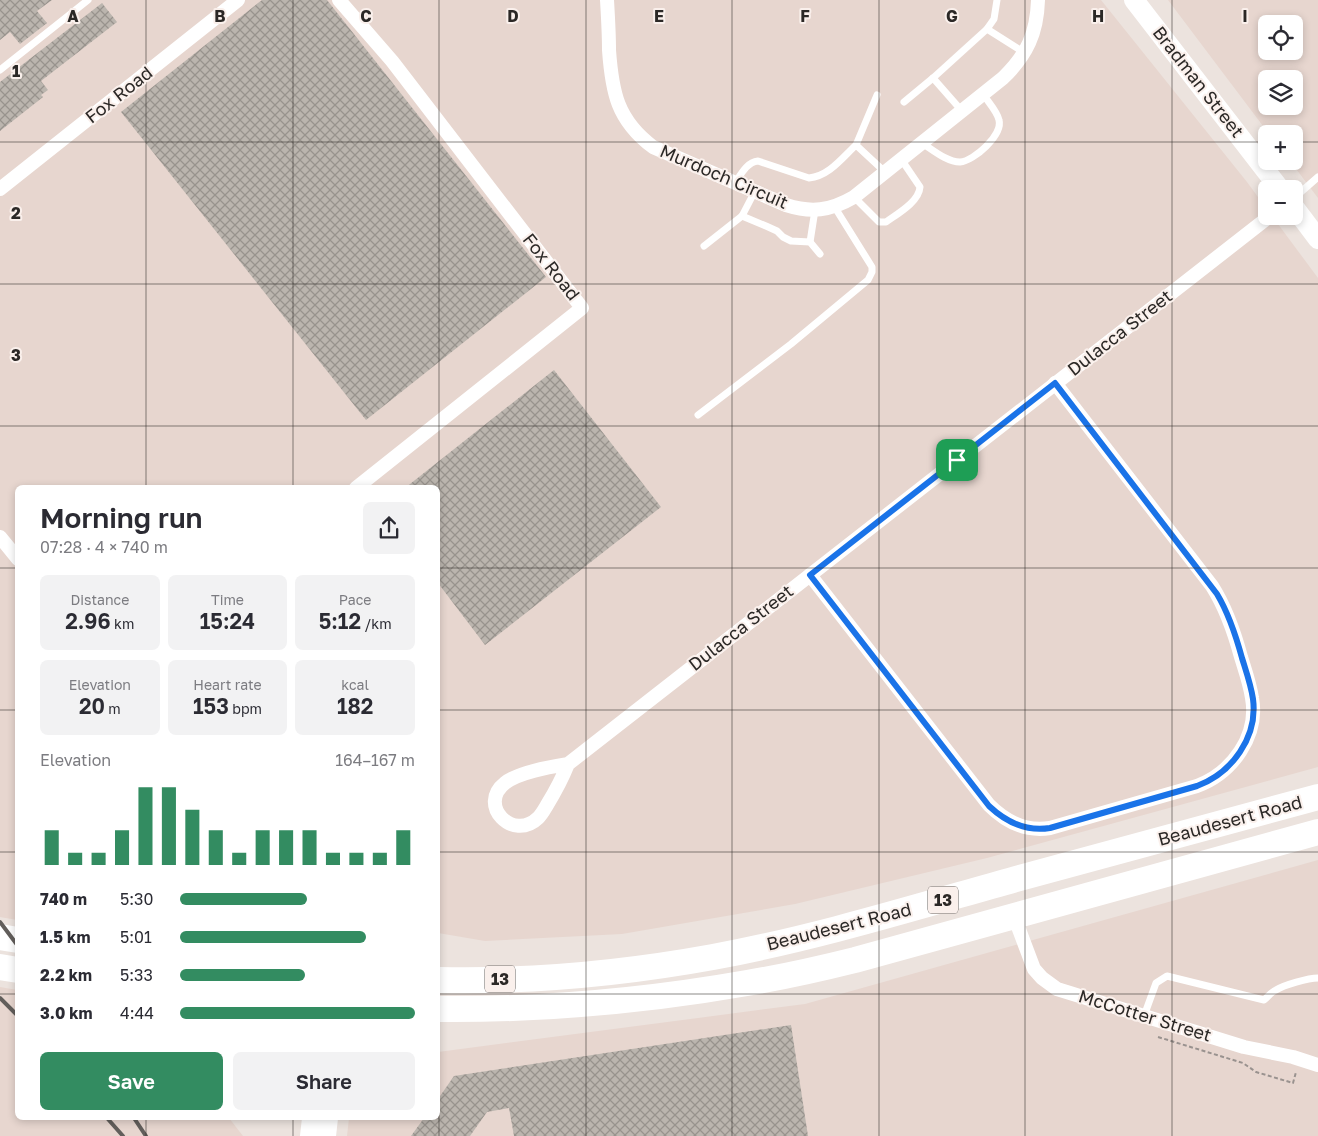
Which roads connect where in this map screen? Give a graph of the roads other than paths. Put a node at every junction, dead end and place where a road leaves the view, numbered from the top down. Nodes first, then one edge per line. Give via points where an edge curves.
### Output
1 (88, 0) edge
2 (238, 0) edge
3 (339, 0) edge
4 (607, 0) edge
5 (997, 0) edge
6 (1038, 0) edge
7 (1134, 0) edge
8 (987, 29) junction
9 (1025, 53) junction
10 (0, 70) edge
11 (933, 78) junction
12 (983, 94) junction
13 (877, 96) dead end
14 (904, 102) dead end
15 (962, 111) junction
16 (922, 143) junction
17 (856, 145) junction
18 (901, 159) junction
19 (885, 172) junction
20 (1318, 177) edge
21 (1273, 180) edge
22 (735, 182) junction
23 (0, 189) edge
24 (1303, 190) edge
25 (754, 191) junction
26 (854, 197) junction
27 (834, 206) junction
28 (815, 210) junction
29 (742, 216) junction
30 (1303, 219) edge
31 (1258, 225) edge
32 (1318, 239) edge
33 (810, 242) junction
34 (704, 246) dead end
35 (820, 254) dead end
36 (1055, 383) junction
37 (698, 415) dead end
38 (360, 485) edge
39 (0, 537) edge
40 (15, 555) edge
41 (810, 575) junction
42 (568, 764) junction
43 (1318, 797) edge
44 (1318, 832) edge
45 (1014, 916) junction
46 (0, 937) edge
47 (15, 940) edge
48 (0, 967) edge
49 (15, 970) edge
50 (1318, 978) edge
51 (440, 980) edge
52 (440, 1009) edge
53 (1144, 1016) junction
54 (1318, 1065) edge
55 (312, 1120) edge
56 (328, 1120) edge
57 (310, 1136) edge
58 (326, 1136) edge

1 - 10 lane
2 - 23 street, Fox Road
3 - 38 street, Fox Road via 392,61 582,308
4 - 22 street, Murdoch Circuit via 611,78 625,118 652,148
5 - 8 lane via 994,19
6 - 9 street, Murdoch Circuit via 1036,27
7 - 21 main road, Bradman Street
8 - 9 lane
8 - 11 lane
9 - 12 street, Murdoch Circuit via 1015,67
11 - 14 lane
11 - 15 lane
12 - 15 street, Murdoch Circuit
12 - 16 lane via 999,118 1000,127 995,138 970,160 959,162 949,159
13 - 17 lane
15 - 16 street, Murdoch Circuit
16 - 18 street, Murdoch Circuit
17 - 19 lane
17 - 22 lane via 817,178 753,161
18 - 19 street, Murdoch Circuit
18 - 26 lane via 920,187 916,198 882,223
19 - 26 street, Murdoch Circuit
20 - 24 lane
22 - 25 street, Murdoch Circuit
25 - 28 street, Murdoch Circuit via 792,207
25 - 29 lane
26 - 27 street, Murdoch Circuit
27 - 28 street, Murdoch Circuit
27 - 37 lane via 872,267 868,280
28 - 33 lane
29 - 33 lane via 772,229 791,242
29 - 34 lane
30 - 32 main road
31 - 36 street, Dulacca Street
33 - 35 lane
36 - 41 street, Dulacca Street
36 - 41 street via 1217,594 1229,618 1250,686 1253,710 1252,723 1243,746 1222,772 1206,782 1050,828 1036,829 1014,824 989,806
39 - 40 street
41 - 42 street, Dulacca Street
42 - 42 street, Dulacca Street via 542,814 533,822 517,826 508,823 498,813 495,798 504,784 515,777
43 - 51 highway, Beaudesert Road / 13 via 763,947 609,972
44 - 45 highway, Beaudesert Road / 13
45 - 52 highway, Beaudesert Road / 13 via 837,964 697,992 569,1005
45 - 53 street, McCotter Street via 1034,969 1049,984
46 - 47 highway
48 - 49 highway
50 - 53 lane via 1279,988 1264,1000 1167,976 1156,983
53 - 54 street, McCotter Street
55 - 57 main road
56 - 58 main road

